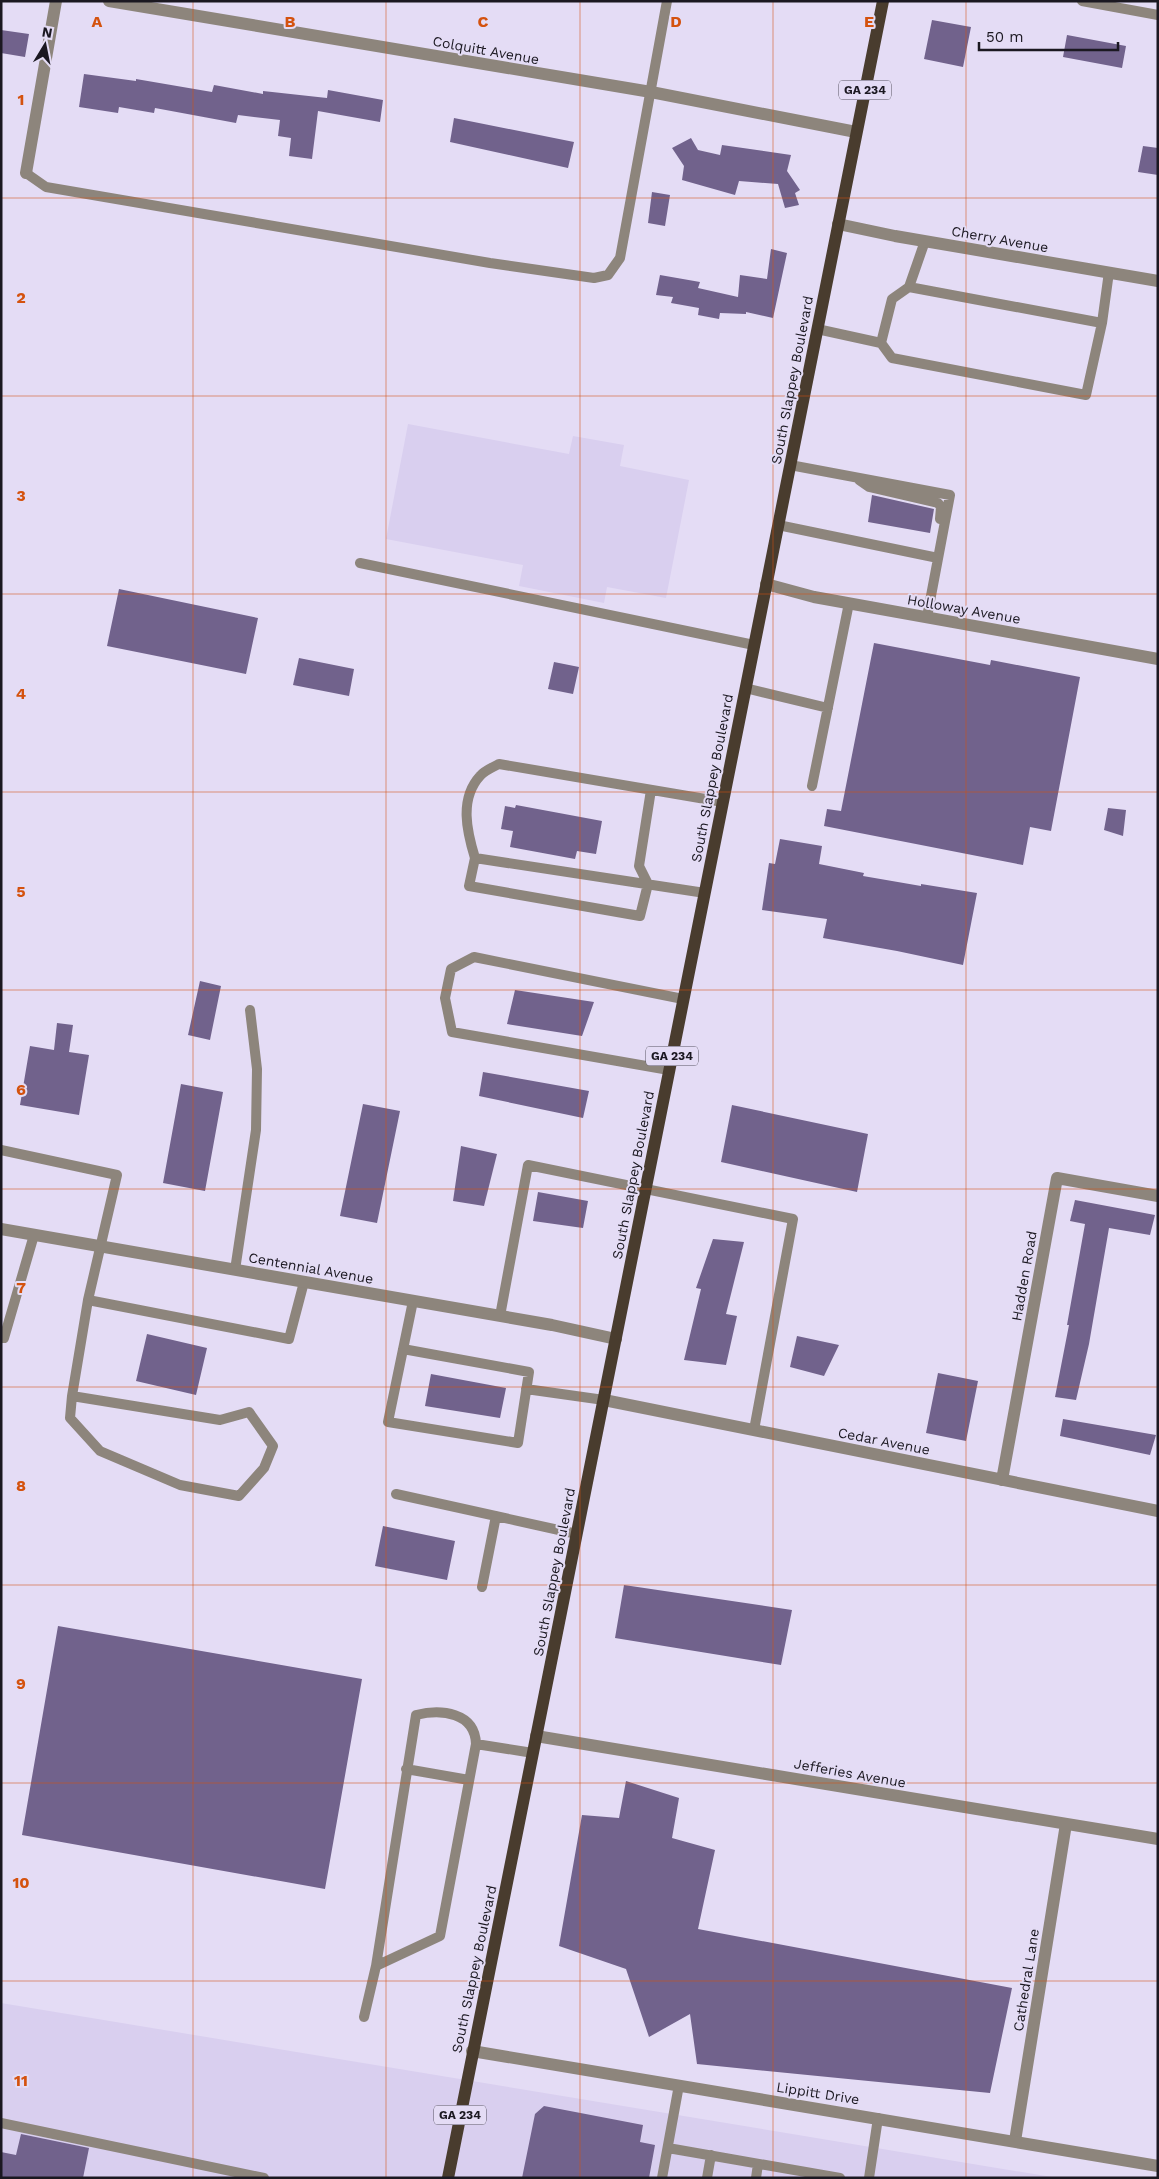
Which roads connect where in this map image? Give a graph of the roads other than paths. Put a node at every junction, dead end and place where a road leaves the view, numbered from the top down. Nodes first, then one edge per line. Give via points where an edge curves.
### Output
1 (56, 1) edge
2 (109, 1) edge
3 (667, 1) edge
4 (883, 1) edge
5 (1082, 1) edge
6 (1158, 15) edge
7 (651, 92) junction
8 (856, 132) junction
9 (26, 173) joint
10 (838, 224) junction
11 (925, 241) junction
12 (1109, 272) junction
13 (1158, 281) edge
14 (909, 287) junction
15 (1102, 323) junction
16 (817, 329) junction
17 (881, 343) junction
18 (790, 465) junction
19 (778, 526) junction
20 (938, 558) junction
21 (360, 563) dead end
22 (766, 584) junction
23 (849, 604) junction
24 (927, 618) junction
25 (754, 645) junction
26 (1158, 659) edge
27 (745, 688) junction
28 (828, 708) junction
29 (812, 786) dead end
30 (651, 790) junction
31 (723, 802) junction
32 (475, 858) junction
33 (648, 884) junction
34 (705, 893) junction
35 (683, 999) junction
36 (250, 1010) dead end
37 (669, 1070) junction
38 (1, 1150) edge
39 (646, 1188) junction
40 (1158, 1196) edge
41 (1, 1229) edge
42 (34, 1235) junction
43 (100, 1246) junction
44 (235, 1270) junction
45 (304, 1282) junction
46 (88, 1300) junction
47 (413, 1301) junction
48 (500, 1316) junction
49 (1, 1338) edge
50 (616, 1339) junction
51 (403, 1349) junction
52 (526, 1389) junction
53 (72, 1396) junction
54 (604, 1400) junction
55 (754, 1430) junction
56 (1002, 1480) junction
57 (396, 1494) dead end
58 (1158, 1511) edge
59 (496, 1516) junction
60 (577, 1534) junction
61 (482, 1587) dead end
62 (536, 1736) junction
63 (476, 1744) junction
64 (533, 1753) junction
65 (406, 1769) junction
66 (469, 1780) junction
67 (1066, 1824) junction
68 (1158, 1839) edge
69 (376, 1966) junction
70 (364, 2017) dead end
71 (472, 2051) junction
72 (680, 2085) junction
73 (878, 2118) junction
74 (1, 2123) edge
75 (1015, 2141) junction
76 (668, 2148) junction
77 (711, 2156) junction
78 (758, 2164) junction
79 (1158, 2166) edge
80 (795, 2174) edge
81 (261, 2177) edge
82 (448, 2178) edge
83 (662, 2178) edge
84 (707, 2178) edge
85 (756, 2178) edge
86 (837, 2178) edge
87 (870, 2178) edge

1 - 9 street
2 - 7 street, Colquitt Avenue
3 - 7 lane
4 - 8 main road, South Slappey Boulevard / GA 234
5 - 6 lane
7 - 8 street, Colquitt Avenue
7 - 9 lane via 620,258 608,275 594,278 46,187
8 - 10 main road, South Slappey Boulevard / GA 234
10 - 11 street, Cherry Avenue
10 - 16 main road, South Slappey Boulevard / GA 234
11 - 12 street, Cherry Avenue
11 - 14 lane
12 - 13 street, Cherry Avenue
12 - 15 lane
14 - 15 lane
14 - 17 lane via 892,299
15 - 17 lane via 1086,395 892,358
16 - 17 lane
16 - 18 main road, South Slappey Boulevard / GA 234
18 - 19 main road, South Slappey Boulevard / GA 234
18 - 20 lane via 950,495
19 - 20 lane
19 - 22 main road, South Slappey Boulevard / GA 234
20 - 24 lane
21 - 25 lane
22 - 23 street, Holloway Avenue
22 - 25 main road, South Slappey Boulevard / GA 234
23 - 24 street, Holloway Avenue
23 - 28 lane
24 - 26 street, Holloway Avenue
25 - 27 main road, South Slappey Boulevard / GA 234
27 - 28 lane
27 - 31 main road, South Slappey Boulevard / GA 234
28 - 29 lane
30 - 31 lane
30 - 32 lane via 499,764 480,776 468,797 467,833
30 - 33 lane via 639,866
31 - 34 main road, South Slappey Boulevard / GA 234
32 - 33 lane
32 - 33 lane via 469,886 640,916
33 - 34 lane
34 - 35 main road, South Slappey Boulevard / GA 234
35 - 37 main road, South Slappey Boulevard / GA 234
35 - 37 lane via 474,957 451,969 445,998 452,1032
36 - 44 lane via 257,1069 256,1130
37 - 39 main road, South Slappey Boulevard / GA 234
38 - 43 lane via 117,1175
39 - 48 lane via 528,1165
39 - 50 main road, South Slappey Boulevard / GA 234
39 - 55 lane via 793,1219
40 - 56 street, Hadden Road via 1057,1178
41 - 42 street, Centennial Avenue
42 - 43 street, Centennial Avenue
42 - 49 lane via 4,1338
43 - 44 street, Centennial Avenue
43 - 46 lane
44 - 45 street, Centennial Avenue
45 - 46 lane via 289,1339
45 - 47 street, Centennial Avenue
46 - 53 lane
47 - 48 street, Centennial Avenue
47 - 51 lane
48 - 50 street, Centennial Avenue
50 - 54 main road, South Slappey Boulevard / GA 234
51 - 52 lane via 529,1372
51 - 52 lane via 388,1422 518,1443
52 - 54 lane
53 - 53 lane via 220,1420 249,1412 273,1446 264,1468 239,1496 180,1485 100,1451 70,1418
54 - 55 street, Cedar Avenue
54 - 60 main road, South Slappey Boulevard / GA 234
55 - 56 street, Cedar Avenue
56 - 58 street, Cedar Avenue
57 - 59 lane
59 - 60 lane
59 - 61 lane
60 - 62 main road, South Slappey Boulevard / GA 234
62 - 64 main road, South Slappey Boulevard / GA 234
62 - 67 street, Jefferies Avenue
63 - 64 lane
63 - 65 lane via 473,1729 460,1716 432,1711 416,1715
63 - 66 lane
64 - 71 main road, South Slappey Boulevard / GA 234
65 - 66 lane
65 - 69 lane
66 - 69 lane via 440,1936
67 - 68 street, Jefferies Avenue
67 - 75 street, Cathedral Lane
69 - 70 lane
71 - 72 street, Lippitt Drive
71 - 82 main road, South Slappey Boulevard / GA 234
72 - 73 street, Lippitt Drive
72 - 76 lane
73 - 75 street, Lippitt Drive
73 - 87 lane
74 - 81 lane
75 - 79 street, Lippitt Drive
76 - 77 lane
76 - 83 lane
77 - 78 lane
77 - 84 lane
78 - 80 lane
78 - 85 lane
80 - 86 lane

